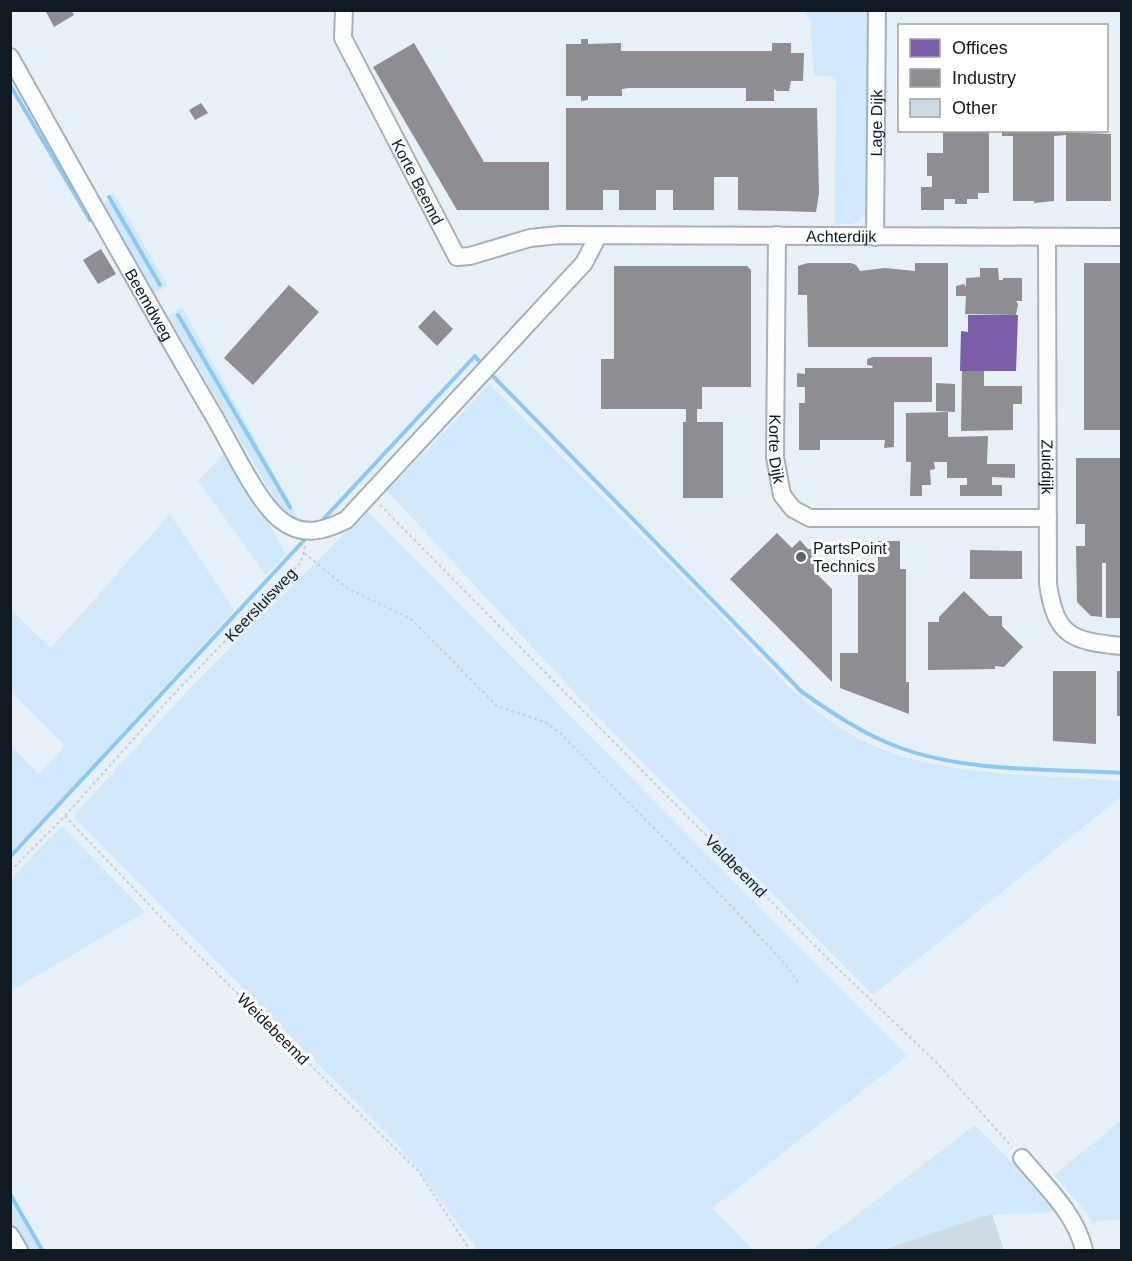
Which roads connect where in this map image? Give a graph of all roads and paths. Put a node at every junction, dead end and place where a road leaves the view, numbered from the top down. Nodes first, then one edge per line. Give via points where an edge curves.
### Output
1 (344, 10) edge
2 (877, 10) edge
3 (10, 57) edge
4 (559, 235) joint
5 (777, 235) junction
6 (598, 236) junction
7 (875, 237) junction
8 (1047, 237) junction
9 (1122, 237) edge
10 (370, 495) junction
11 (1048, 518) junction
12 (308, 532) junction
13 (304, 553) junction
14 (1122, 646) edge
15 (65, 816) junction
16 (10, 871) edge
17 (799, 984) dead end
18 (1022, 1158) joint
19 (10, 1235) edge
20 (19, 1251) edge
21 (470, 1251) edge
22 (1084, 1251) edge

1 - 4 street, Korte Beemd via 343,38 457,257 530,238
2 - 7 street, Lage Dijk
3 - 12 street, Beemdweg via 268,509 282,521
4 - 6 street, Achterdijk
5 - 6 street, Achterdijk
5 - 7 street, Achterdijk
5 - 11 street, Korte Dijk via 775,457 782,495 793,509 810,518
6 - 10 street via 584,263
7 - 8 street, Achterdijk
8 - 9 street, Achterdijk
8 - 11 street, Zuiddijk
10 - 12 street via 346,520
10 - 18 path, Veldbeemd via 741,871 937,1063
11 - 14 street, Zuiddijk via 1051,608 1064,630 1080,641
12 - 13 path, Keersluisweg
13 - 15 path, Keersluisweg via 301,562 171,697
13 - 17 path via 347,588 411,619 497,706 545,722 560,733 733,908
15 - 16 path, Keersluisweg
15 - 21 path, Weidebeemd via 171,928 418,1171
18 - 22 street via 1068,1215
19 - 20 street

